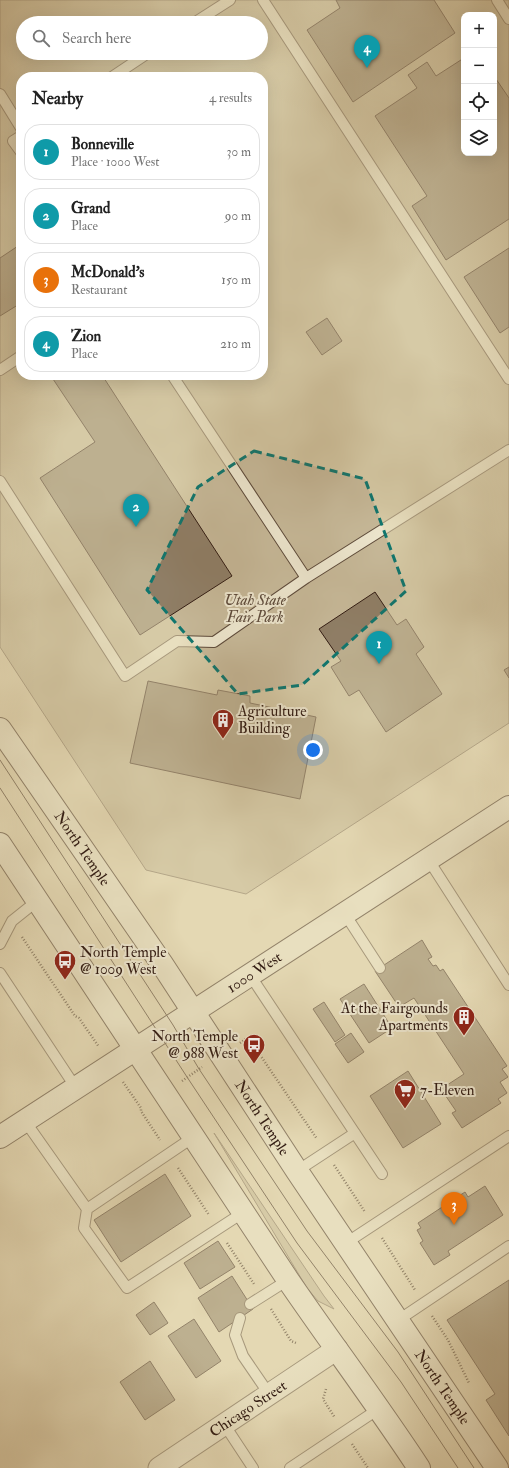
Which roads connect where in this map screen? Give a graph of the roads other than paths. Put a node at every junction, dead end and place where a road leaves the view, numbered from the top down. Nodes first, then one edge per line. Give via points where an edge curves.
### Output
1 (230, 0) edge
2 (263, 0) edge
3 (503, 4) edge
4 (205, 16) edge
5 (509, 19) edge
6 (138, 60) edge
7 (120, 72) edge
8 (0, 94) edge
9 (16, 120) edge
10 (16, 359) edge
11 (506, 367) edge
12 (0, 370) edge
13 (175, 380) edge
14 (509, 380) edge
15 (509, 450) edge
16 (0, 481) edge
17 (306, 578) junction
18 (0, 729) edge
19 (509, 807) edge
20 (0, 844) edge
21 (428, 859) junction
22 (37, 901) junction
23 (345, 914) junction
24 (0, 944) edge
25 (380, 968) dead end
26 (0, 974) edge
27 (250, 975) junction
28 (509, 985) edge
29 (194, 1012) junction
30 (136, 1049) junction
31 (76, 1088) junction
32 (25, 1121) junction
33 (355, 1133) junction
34 (195, 1136) junction
35 (509, 1136) edge
36 (0, 1137) edge
37 (297, 1171) junction
38 (382, 1174) dead end
39 (87, 1209) junction
40 (244, 1212) junction
41 (346, 1244) junction
42 (509, 1246) edge
43 (288, 1280) junction
44 (250, 1304) dead end
45 (240, 1318) dead end
46 (397, 1321) junction
47 (337, 1349) junction
48 (269, 1394) junction
49 (380, 1408) junction
50 (224, 1424) junction
51 (158, 1468) edge
52 (254, 1468) edge
53 (290, 1468) edge
54 (419, 1468) edge
55 (497, 1468) edge

1 - 4 lane
2 - 11 lane
3 - 5 lane
6 - 7 lane
8 - 9 lane
10 - 12 lane
11 - 14 lane
13 - 17 lane
15 - 17 lane
16 - 17 lane via 125,676 177,641 214,642
18 - 29 main road, North Temple
19 - 21 main road, 1000 West
20 - 22 main road
21 - 23 main road, 1000 West
21 - 28 lane
22 - 24 lane via 12,921
22 - 30 main road
23 - 25 lane
23 - 27 main road, 1000 West
26 - 31 lane
27 - 29 main road, 1000 West
27 - 33 lane
29 - 30 main road, 1000 West
29 - 37 main road, North Temple
30 - 31 main road, 1000 West
30 - 34 main road
31 - 32 main road, 1000 West
32 - 36 main road, 1000 West
32 - 39 lane
33 - 37 lane
33 - 38 lane
34 - 39 lane
34 - 40 main road
35 - 41 lane
37 - 41 main road, North Temple
39 - 40 lane via 84,1228 127,1288
40 - 43 main road
41 - 46 main road, North Temple
42 - 46 lane
43 - 44 lane
43 - 47 main road
45 - 48 lane via 235,1335 243,1356
46 - 55 main road, North Temple
47 - 48 street, Chicago Street
47 - 49 main road
48 - 50 street, Chicago Street
49 - 53 lane
49 - 54 main road
50 - 51 street, Chicago Street
50 - 52 lane

